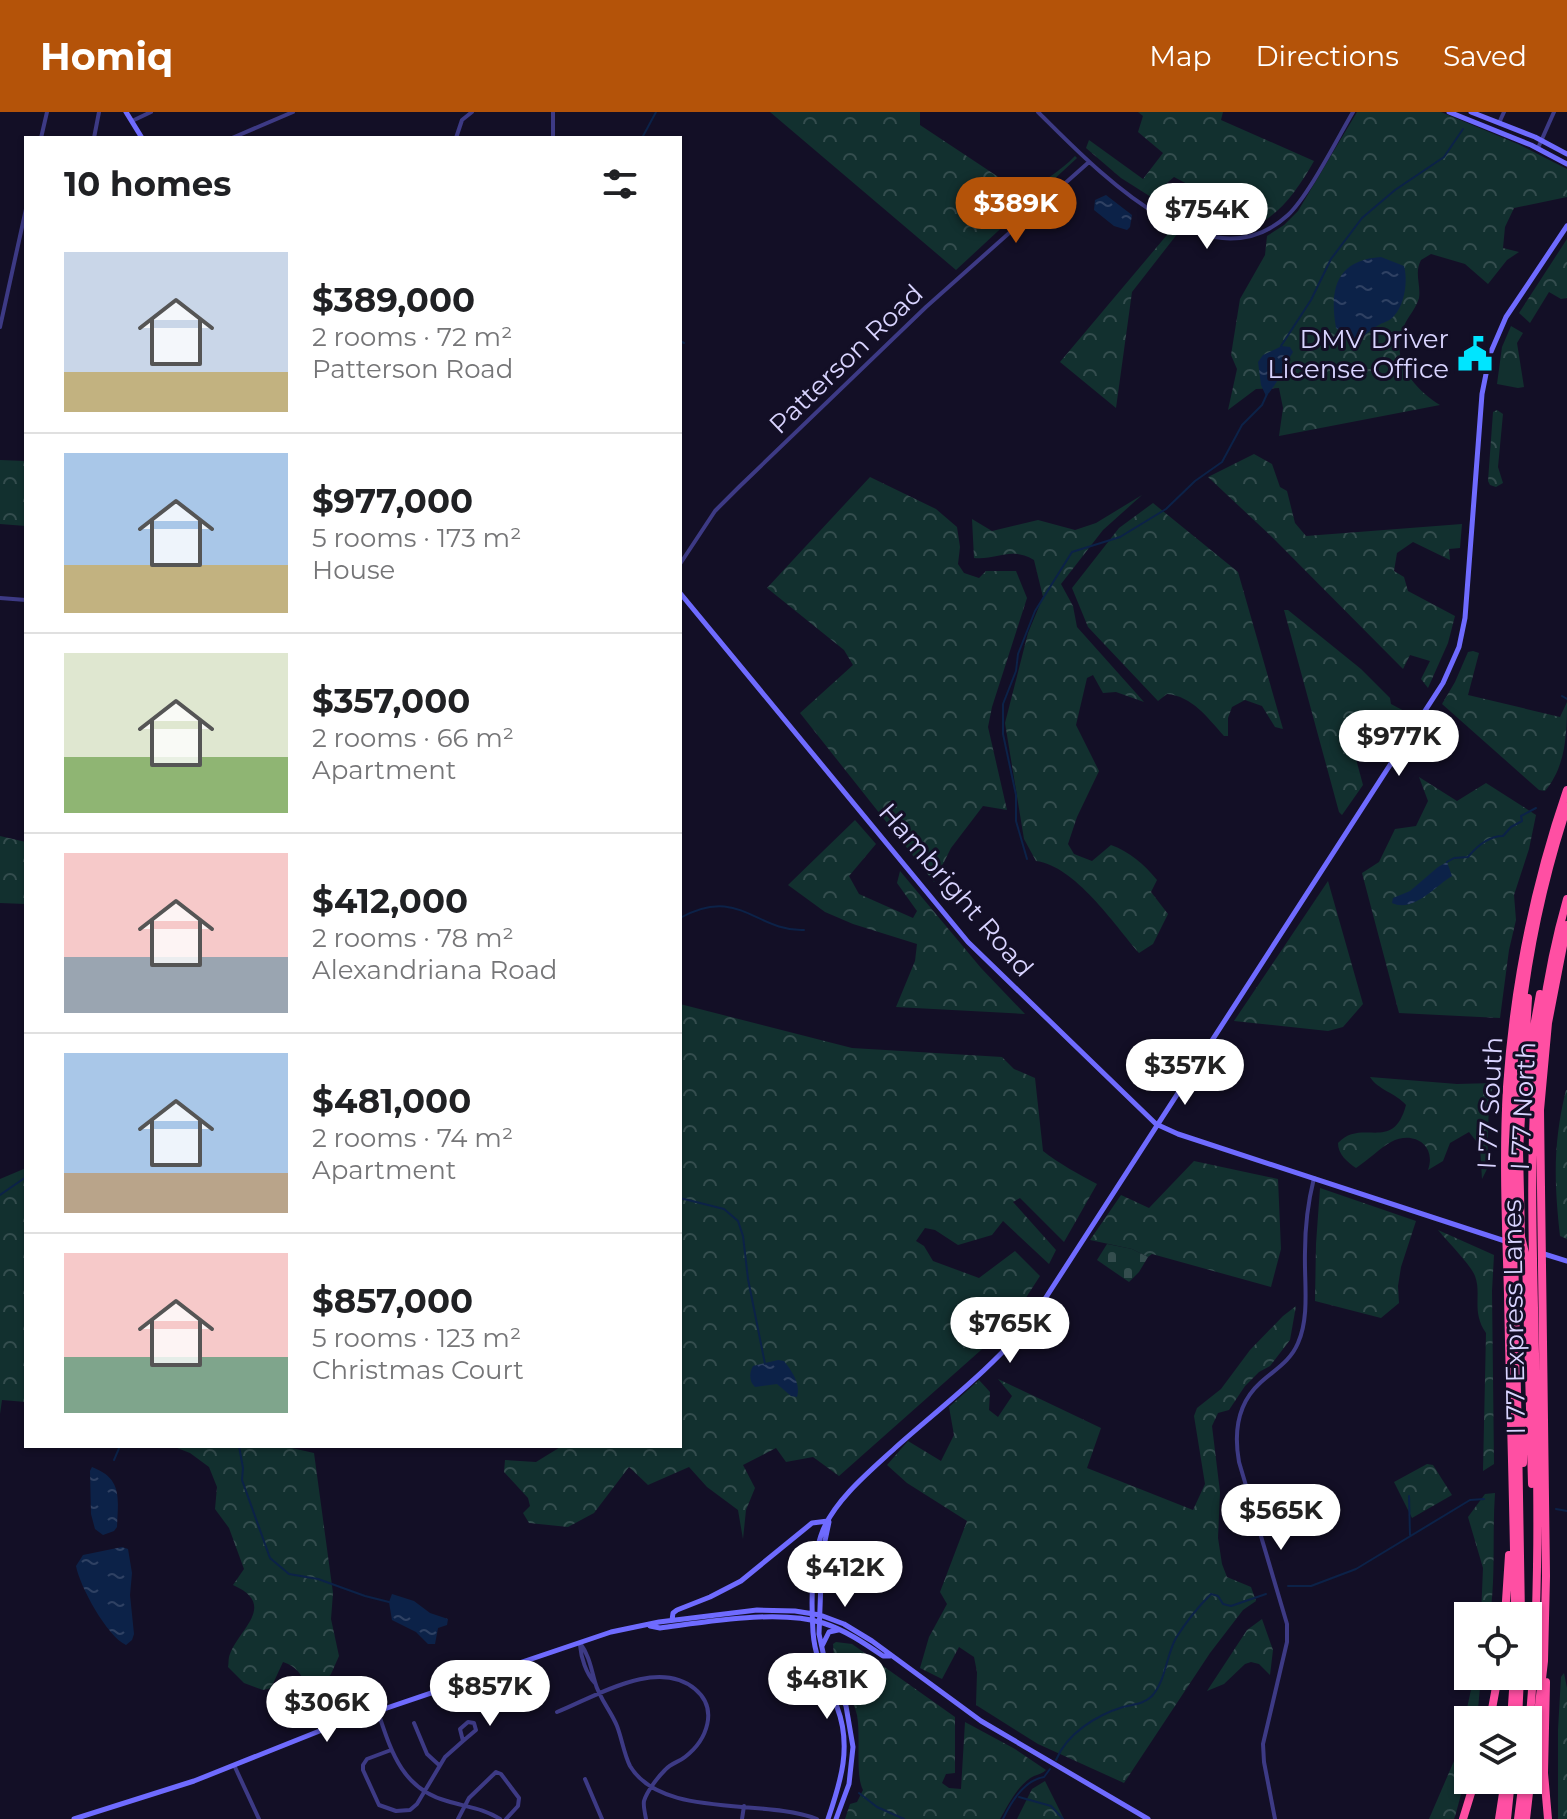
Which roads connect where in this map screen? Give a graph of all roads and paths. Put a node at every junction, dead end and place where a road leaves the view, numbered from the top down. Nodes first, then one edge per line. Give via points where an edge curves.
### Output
1 (47, 112) edge
2 (99, 112) edge
3 (126, 112) edge
4 (151, 112) edge
5 (293, 112) edge
6 (472, 112) edge
7 (553, 112) edge
8 (1038, 112) edge
9 (1353, 112) edge
10 (1449, 112) edge
11 (1471, 112) edge
12 (1504, 112) edge
13 (1554, 112) edge
14 (132, 121) junction
15 (1499, 123) junction
16 (41, 136) edge
17 (94, 136) edge
18 (141, 136) edge
19 (239, 136) edge
20 (457, 136) edge
21 (553, 136) edge
22 (1541, 140) junction
23 (1538, 148) junction
24 (1567, 154) edge
25 (1089, 162) junction
26 (1567, 164) edge
27 (24, 218) edge
28 (1567, 226) edge
29 (0, 327) edge
30 (682, 561) edge
31 (682, 595) edge
32 (0, 598) edge
33 (24, 600) edge
34 (1567, 790) edge
35 (1567, 807) edge
36 (1567, 899) edge
37 (1567, 925) edge
38 (1534, 933) junction
39 (1557, 934) junction
40 (1156, 1124) junction
41 (1314, 1178) junction
42 (1523, 1232) junction
43 (1524, 1247) junction
44 (1567, 1261) edge
45 (1527, 1445) junction
46 (1528, 1468) junction
47 (829, 1521) junction
48 (1513, 1538) junction
49 (1506, 1602) edge
50 (1515, 1602) edge
51 (1521, 1602) edge
52 (816, 1618) junction
53 (672, 1620) junction
54 (648, 1626) junction
55 (847, 1633) junction
56 (580, 1643) junction
57 (821, 1647) junction
58 (891, 1656) junction
59 (1544, 1661) junction
60 (600, 1695) junction
61 (1531, 1706) edge
62 (378, 1712) junction
63 (557, 1712) dead end
64 (414, 1723) dead end
65 (463, 1741) junction
66 (391, 1750) junction
67 (234, 1765) junction
68 (439, 1765) junction
69 (585, 1779) dead end
70 (652, 1789) junction
71 (423, 1792) junction
72 (1472, 1794) edge
73 (1503, 1794) edge
74 (1510, 1794) edge
75 (1521, 1794) edge
76 (464, 1805) junction
77 (744, 1806) junction
78 (1137, 1817) edge
79 (74, 1819) edge
80 (259, 1819) edge
81 (458, 1819) edge
82 (503, 1819) edge
83 (602, 1819) edge
84 (646, 1819) edge
85 (742, 1819) edge
86 (817, 1819) edge
87 (828, 1819) edge
88 (836, 1819) edge
89 (1148, 1819) edge
90 (1275, 1819) edge
91 (1466, 1819) edge
92 (1499, 1819) edge
93 (1507, 1819) edge
94 (1518, 1819) edge
95 (1526, 1819) edge
96 (1548, 1819) edge

1 - 16 street
2 - 17 street
3 - 14 main road
4 - 14 street
5 - 19 street
6 - 20 street
7 - 21 street
8 - 25 street
9 - 25 street via 1291,212 1272,227 1238,238 1211,238 1188,229 1130,195
10 - 23 main road
11 - 15 main road
12 - 15 street
13 - 22 street
14 - 18 main road
15 - 22 main road
22 - 23 street
22 - 24 main road
23 - 26 main road
25 - 30 street, Patterson Road via 926,307 740,486 715,511
27 - 29 street
28 - 40 main road via 1513,306 1490,354 1482,394 1465,618 1451,669
31 - 40 main road, Hambright Road via 968,942
32 - 33 street
34 - 45 highway, I-77 South via 1528,931 1507,1086 1505,1163
35 - 38 highway, I 77 Express Lanes
36 - 39 highway, I 77 Express Lanes
37 - 45 highway, I 77 North via 1551,1001 1540,1110
38 - 42 highway via 1521,1098
38 - 45 highway, I 77 Express Lanes via 1518,1042 1513,1131
39 - 42 highway via 1538,1000 1529,1065
39 - 45 highway, I 77 Express Lanes via 1542,1011 1532,1110
40 - 41 main road, Hambright Road
40 - 47 main road via 1022,1331 856,1483
41 - 43 main road, Hambright Road
41 - 90 street via 1300,1339 1283,1365 1252,1393 1236,1433 1239,1462 1287,1622 1263,1744
42 - 43 highway
43 - 44 main road, Hambright Road
43 - 45 highway
45 - 46 highway, I-77 South
45 - 46 highway
45 - 46 highway
46 - 48 highway, I-77 South
46 - 51 highway via 1519,1524
46 - 59 highway via 1546,1576
46 - 61 highway, I 77 Express Lanes via 1538,1536
47 - 52 main road
47 - 53 main road via 812,1523 745,1579 677,1610
48 - 49 highway
48 - 50 highway, I-77 South
52 - 53 main road via 757,1610
52 - 54 main road
52 - 55 main road
52 - 57 main road
52 - 58 main road via 856,1631
52 - 87 main road via 817,1659 840,1713 845,1742 841,1780
53 - 54 main road
54 - 56 main road
55 - 57 main road via 829,1632
55 - 58 main road
56 - 60 street
56 - 62 main road
57 - 88 main road via 852,1732 851,1772
58 - 78 main road via 981,1721
59 - 95 highway
59 - 96 highway
60 - 63 street
60 - 70 street via 617,1725 629,1764
60 - 70 street via 656,1676 687,1682 702,1695 709,1713 705,1735 666,1769
62 - 66 street
62 - 67 main road
64 - 68 street via 427,1754
65 - 65 street via 474,1732 474,1723 461,1726
65 - 68 street
66 - 71 street via 403,1773
66 - 71 street via 363,1765 377,1803 410,1810
67 - 79 main road
67 - 80 street
68 - 71 street
69 - 83 street
70 - 77 street via 686,1802
70 - 84 street via 645,1800
71 - 76 street
72 - 91 highway
73 - 92 highway
74 - 93 highway
75 - 94 highway
76 - 81 street
76 - 82 street
76 - 82 street via 482,1782 499,1772 519,1798 518,1806
77 - 85 street
77 - 86 street
78 - 89 main road

